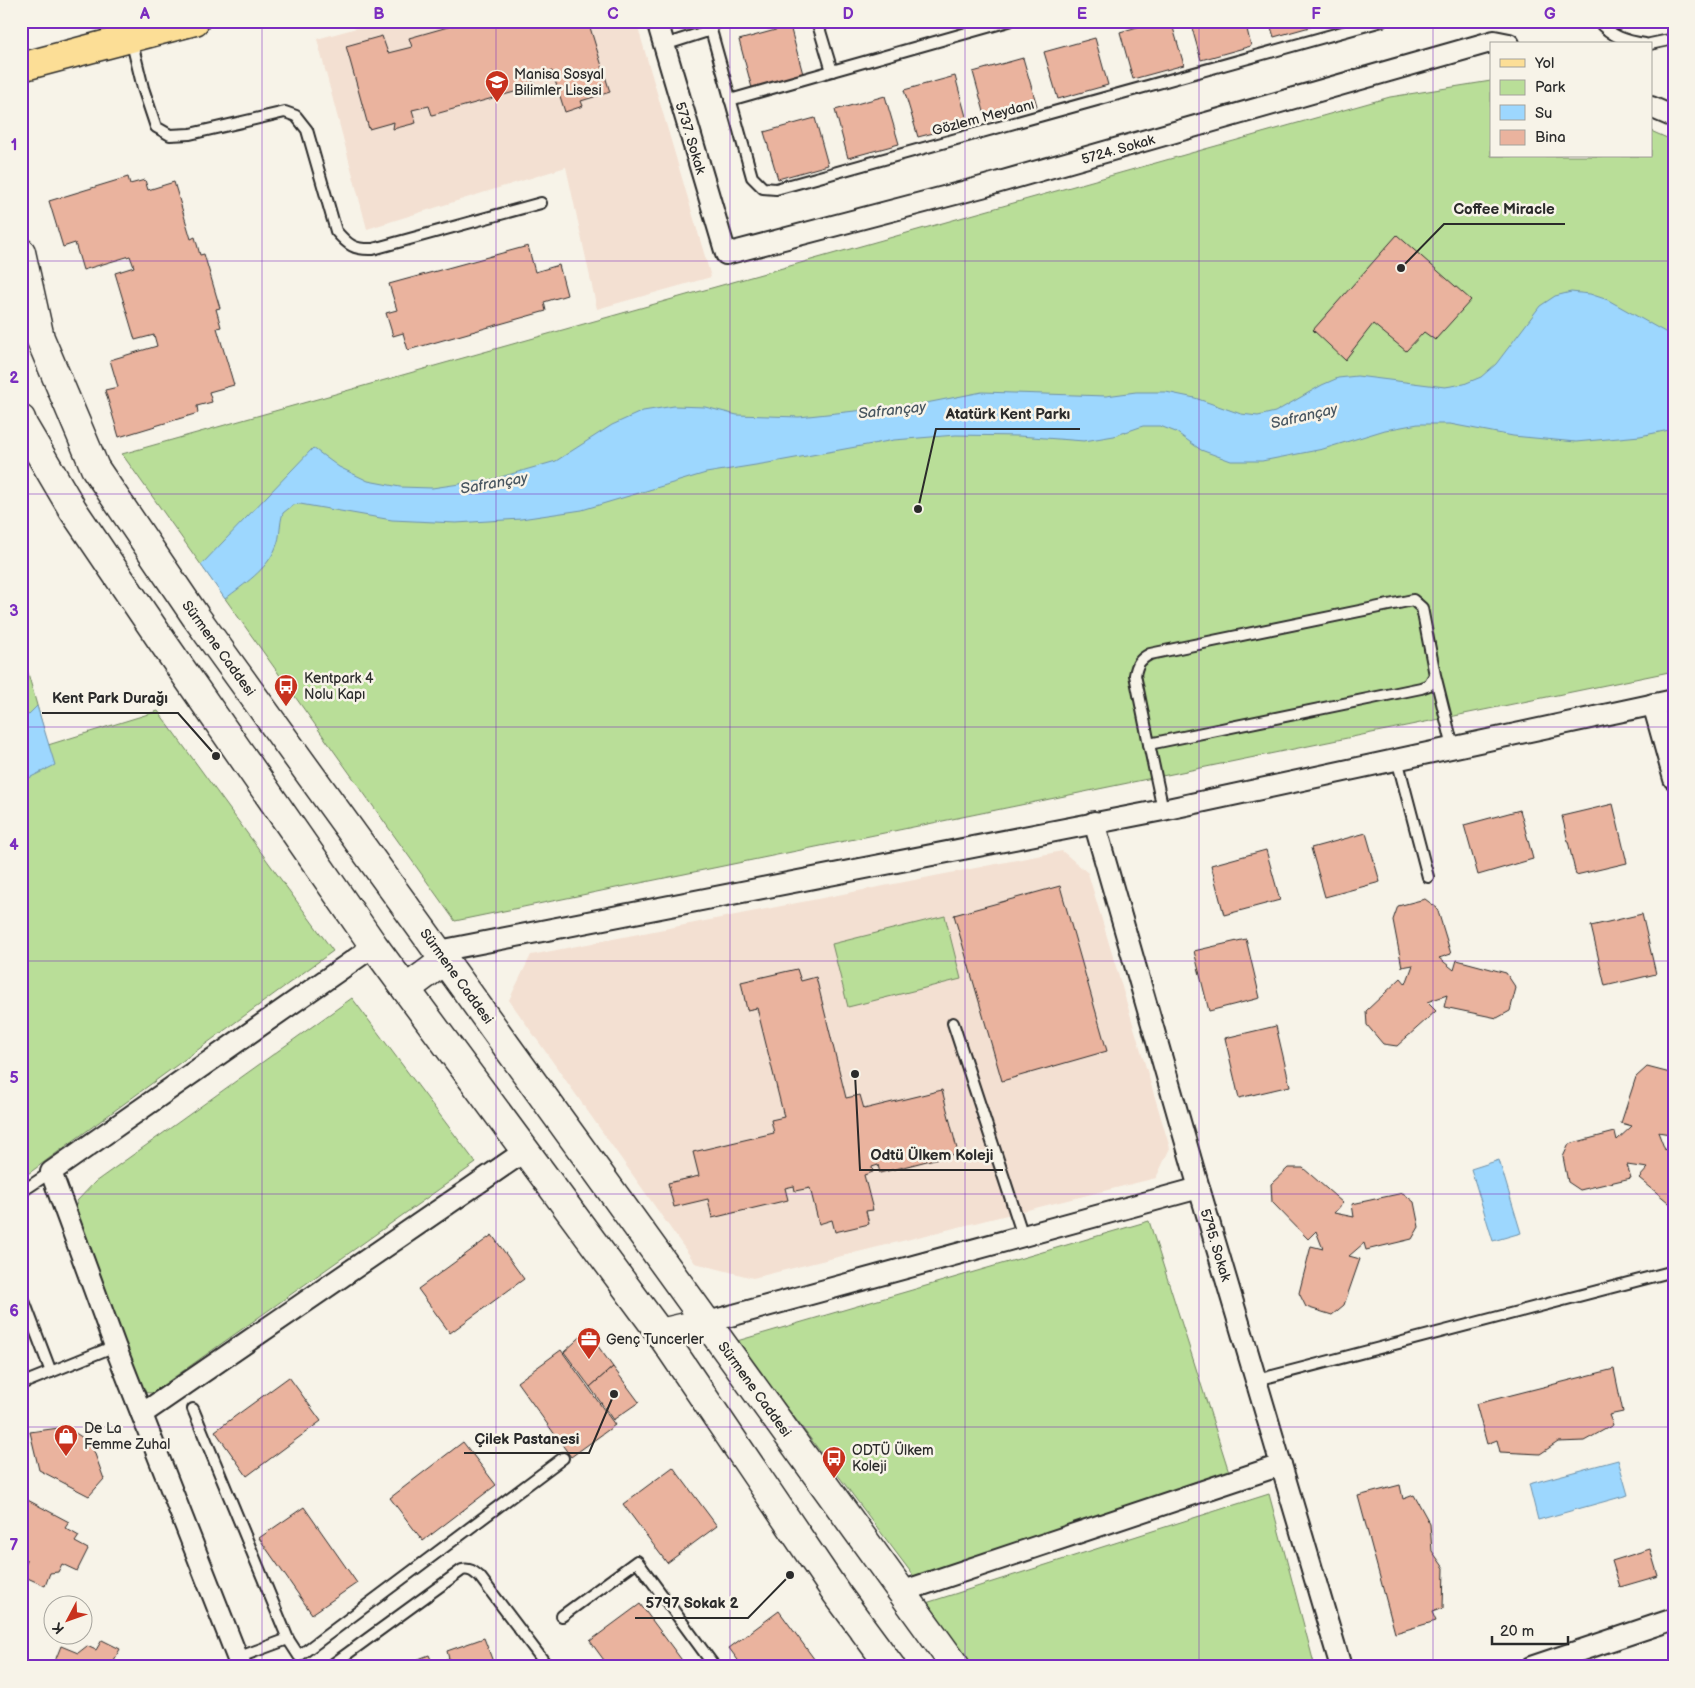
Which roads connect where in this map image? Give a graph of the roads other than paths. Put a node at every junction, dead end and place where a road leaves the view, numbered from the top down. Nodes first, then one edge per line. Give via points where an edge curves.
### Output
1 (195, 21) edge
2 (657, 21) edge
3 (816, 21) edge
4 (1009, 21) edge
5 (1382, 21) edge
6 (1598, 21) edge
7 (712, 25) edge
8 (131, 38) junction
9 (1674, 38) edge
10 (1632, 42) edge
11 (1490, 43) edge
12 (1652, 44) edge
13 (664, 45) junction
14 (21, 67) edge
15 (832, 71) junction
16 (730, 100) junction
17 (1652, 107) edge
18 (1674, 118) edge
19 (541, 203) dead end
20 (21, 252) edge
21 (726, 254) joint
22 (21, 419) edge
23 (196, 617) junction
24 (162, 642) junction
25 (1435, 676) junction
26 (1674, 700) edge
27 (1653, 704) junction
28 (1149, 744) junction
29 (1453, 747) junction
30 (1396, 759) junction
31 (1674, 778) edge
32 (1163, 810) junction
33 (1094, 822) junction
34 (1428, 877) dead end
35 (374, 946) junction
36 (442, 956) junction
37 (406, 989) junction
38 (953, 1023) dead end
39 (525, 1151) junction
40 (51, 1172) junction
41 (1199, 1188) junction
42 (21, 1192) edge
43 (1023, 1236) junction
44 (1674, 1271) edge
45 (21, 1293) edge
46 (708, 1322) junction
47 (660, 1333) junction
48 (115, 1346) junction
49 (51, 1372) junction
50 (1257, 1380) junction
51 (21, 1384) edge
52 (193, 1409) dead end
53 (142, 1414) junction
54 (563, 1458) dead end
55 (1282, 1465) junction
56 (901, 1592) junction
57 (562, 1616) dead end
58 (1674, 1619) edge
59 (288, 1639) junction
60 (239, 1662) edge
61 (884, 1662) edge
62 (329, 1667) edge
63 (548, 1667) edge
64 (715, 1667) edge
65 (956, 1667) edge
66 (1341, 1667) edge
67 (1531, 1667) edge

1 - 8 main road
2 - 13 street, 5737. Sokak
3 - 15 lane
4 - 15 lane
5 - 16 lane, Gözlem Meydanı via 776,189 763,188 752,177
6 - 10 lane via 1606,30
7 - 13 lane
7 - 16 lane, Gözlem Meydanı
8 - 14 main road
8 - 19 lane via 156,127 170,135 190,134 285,112 296,116 307,130 336,231 360,250
9 - 12 lane
11 - 21 street, 5724. Sokak via 982,187
13 - 21 street, 5737. Sokak
15 - 16 lane
17 - 18 street
20 - 23 main road, Sürmene Caddesi via 40,338 95,468
22 - 24 main road via 73,510
23 - 24 main road
23 - 36 main road, Sürmene Caddesi
24 - 35 main road
25 - 28 lane via 1429,685 1421,688
25 - 28 lane via 1422,608 1413,600 1150,654 1141,658 1135,675
25 - 29 lane
26 - 27 street
27 - 29 street
27 - 31 street
28 - 32 lane
29 - 30 street
30 - 32 street
30 - 34 lane
32 - 33 street
33 - 36 street
33 - 41 street, 5795. Sokak
35 - 37 main road
35 - 40 street
36 - 37 main road
36 - 46 main road, Sürmene Caddesi
37 - 39 main road
38 - 43 lane
39 - 47 main road
39 - 53 street
40 - 42 lane
40 - 48 street
41 - 43 street
41 - 50 street, 5795. Sokak
43 - 46 street
44 - 50 lane
45 - 49 lane
46 - 47 main road
46 - 56 main road, Sürmene Caddesi
47 - 61 main road
48 - 49 lane
48 - 53 street
49 - 51 lane
50 - 55 street, 5795. Sokak
52 - 59 lane
53 - 60 street
54 - 59 lane via 299,1656
55 - 56 street
55 - 66 street, 5795. Sokak
56 - 65 main road, Sürmene Caddesi
57 - 64 lane via 638,1561
58 - 67 street
59 - 60 lane
62 - 63 lane via 467,1569 480,1577

